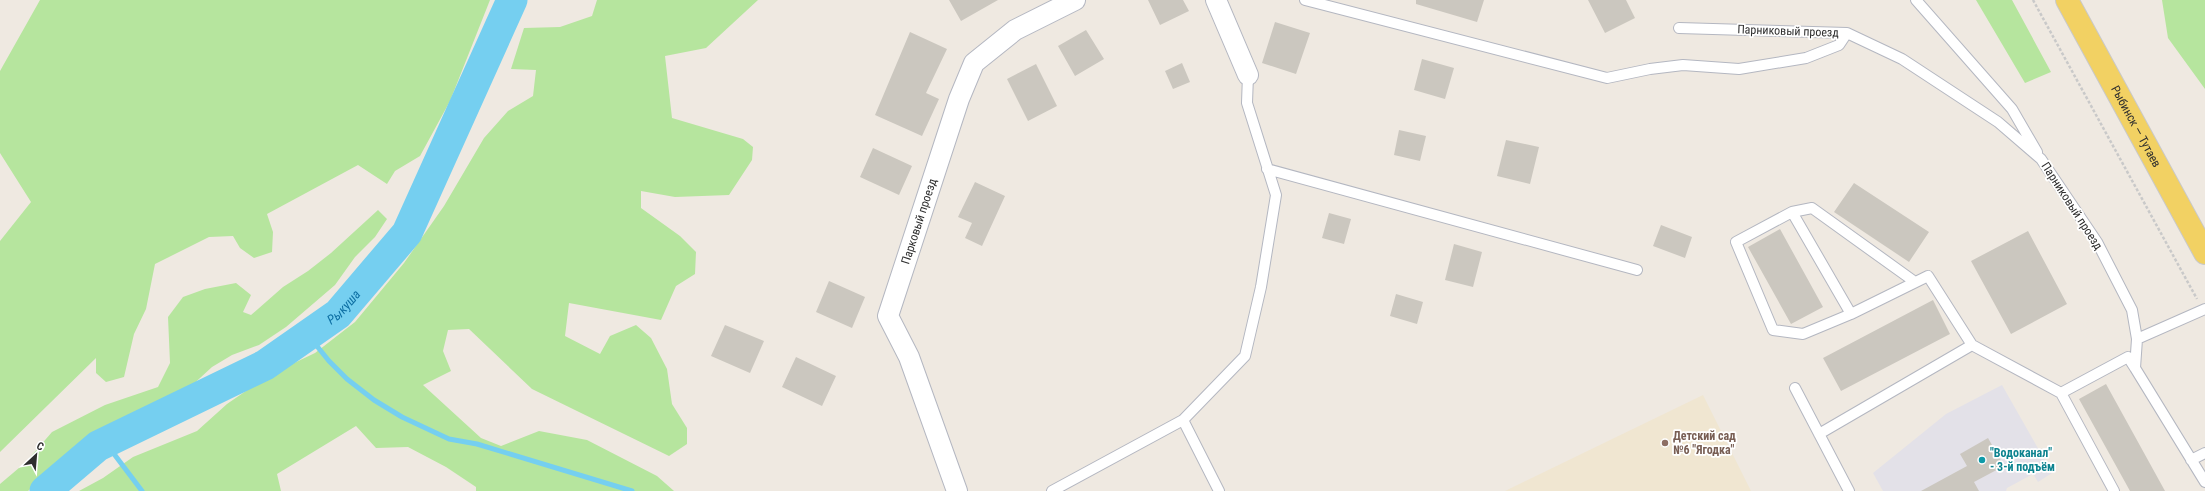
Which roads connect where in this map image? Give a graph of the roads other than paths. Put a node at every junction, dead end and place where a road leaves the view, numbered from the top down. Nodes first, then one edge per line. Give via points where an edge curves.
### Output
1 (1075, 0) edge
2 (1216, 0) edge
3 (1305, 0) edge
4 (1916, 0) edge
5 (2067, 0) edge
6 (1679, 28) dead end
7 (1847, 34) junction
8 (1248, 76) joint
9 (2041, 159) junction
10 (1267, 169) junction
11 (1792, 212) junction
12 (2205, 253) edge
13 (1637, 270) dead end
14 (1915, 282) junction
15 (2204, 309) edge
16 (1851, 314) junction
17 (2137, 339) junction
18 (1972, 345) junction
19 (2135, 368) junction
20 (1795, 388) dead end
21 (2061, 393) junction
22 (1183, 420) junction
23 (1819, 434) junction
24 (2205, 453) edge
25 (2191, 460) junction
26 (2205, 482) edge
27 (957, 491) edge
28 (1052, 491) edge
29 (1219, 491) edge
30 (1849, 491) edge
31 (2114, 491) edge

1 - 27 street, Парковый проезд via 1015,30 974,63 959,99 888,316 909,357
2 - 8 street
3 - 7 lane via 1607,78 1683,65 1739,69 1806,58 1839,45
4 - 9 lane via 2012,109
5 - 12 main road, Рыбинск — Тутаев
6 - 7 lane, Парниковый проезд
7 - 9 lane, Парниковый проезд via 1902,59 1998,122
8 - 10 lane via 1247,103
9 - 17 lane, Парниковый проезд via 2097,242 2132,310
10 - 13 lane
10 - 22 lane via 1276,195 1261,287 1245,356
11 - 14 lane via 1812,208
11 - 16 lane
11 - 16 lane via 1736,242 1773,330 1804,334
14 - 16 lane
14 - 18 lane via 1928,276
15 - 17 lane
17 - 19 lane, Парниковый проезд
18 - 21 lane
18 - 23 lane
19 - 21 lane via 2128,357
19 - 25 lane
20 - 23 lane
21 - 31 lane
22 - 28 lane
22 - 29 lane
23 - 30 lane
24 - 25 lane
25 - 26 lane

